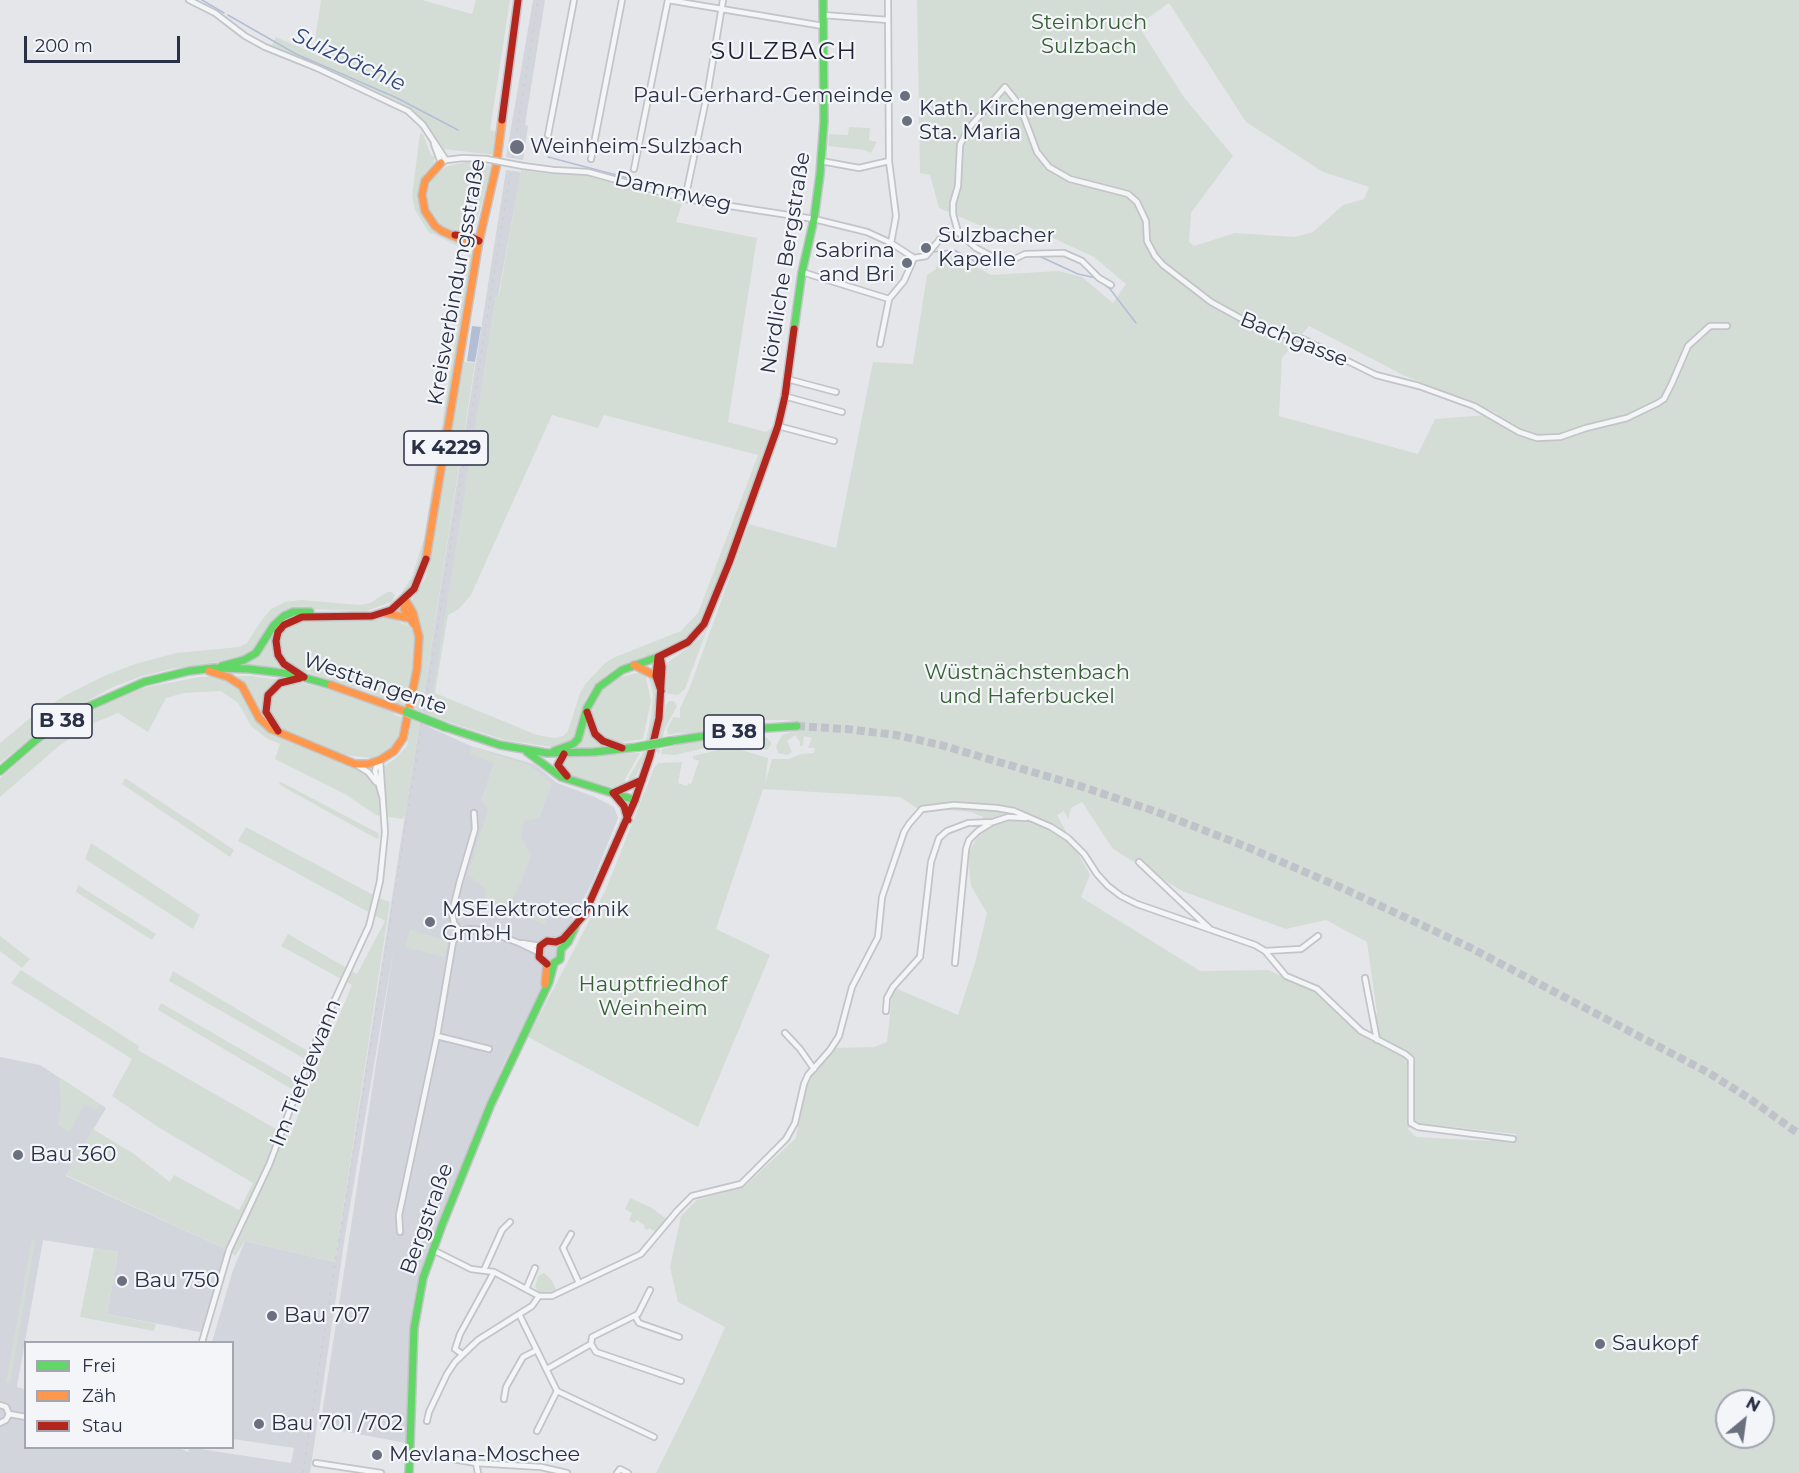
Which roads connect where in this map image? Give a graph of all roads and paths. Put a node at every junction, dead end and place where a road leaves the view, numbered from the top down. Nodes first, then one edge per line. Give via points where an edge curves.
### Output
1 (189, 0) edge
2 (518, 0) edge
3 (574, 0) edge
4 (622, 0) edge
5 (668, 0) edge
6 (723, 0) edge
7 (823, 0) edge
8 (888, 0) edge
9 (722, 9) junction
10 (823, 15) junction
11 (888, 20) junction
12 (823, 26) junction
13 (548, 135) dead end
14 (591, 159) dead end
15 (821, 161) junction
16 (889, 161) junction
17 (444, 162) junction
18 (634, 169) dead end
19 (685, 199) junction
20 (814, 219) junction
21 (483, 221) junction
22 (958, 232) junction
23 (449, 234) junction
24 (465, 235) junction
25 (891, 243) junction
26 (478, 244) junction
27 (914, 258) junction
28 (802, 272) junction
29 (1111, 285) dead end
30 (889, 299) junction
31 (1727, 326) dead end
32 (880, 344) dead end
33 (787, 379) junction
34 (836, 392) dead end
35 (784, 396) junction
36 (842, 412) dead end
37 (778, 426) junction
38 (834, 441) dead end
39 (405, 599) junction
40 (384, 613) junction
41 (409, 618) junction
42 (417, 628) junction
43 (659, 657) junction
44 (634, 665) junction
45 (214, 668) junction
46 (201, 669) junction
47 (656, 676) junction
48 (304, 677) junction
49 (661, 691) junction
50 (587, 708) junction
51 (797, 726) tunnel mouth
52 (278, 732) junction
53 (625, 749) junction
54 (526, 751) junction
55 (547, 753) junction
56 (564, 754) junction
57 (341, 757) junction
58 (379, 761) junction
59 (355, 764) junction
60 (0, 771) edge
61 (570, 779) junction
62 (642, 780) junction
63 (378, 783) junction
64 (613, 793) junction
65 (383, 798) junction
66 (635, 801) junction
67 (474, 813) dead end
68 (1032, 818) junction
69 (628, 820) junction
70 (993, 822) junction
71 (1139, 862) dead end
72 (460, 931) junction
73 (1212, 931) junction
74 (1318, 936) dead end
75 (558, 945) junction
76 (539, 949) junction
77 (1264, 951) junction
78 (550, 963) junction
79 (955, 963) dead end
80 (1365, 978) dead end
81 (886, 1011) dead end
82 (785, 1033) dead end
83 (437, 1036) junction
84 (1377, 1040) junction
85 (489, 1049) dead end
86 (814, 1069) junction
87 (1514, 1139) dead end
88 (510, 1222) dead end
89 (400, 1232) dead end
90 (571, 1234) dead end
91 (433, 1250) junction
92 (535, 1268) dead end
93 (484, 1270) junction
94 (494, 1272) junction
95 (579, 1283) junction
96 (526, 1289) junction
97 (650, 1290) dead end
98 (538, 1296) junction
99 (519, 1314) junction
100 (635, 1316) junction
101 (679, 1337) dead end
102 (202, 1341) edge
103 (591, 1344) junction
104 (537, 1350) junction
105 (462, 1354) junction
106 (547, 1369) junction
107 (681, 1381) dead end
108 (557, 1391) junction
109 (504, 1399) dead end
110 (0, 1405) edge
111 (9, 1414) junction
112 (24, 1417) edge
113 (427, 1421) dead end
114 (0, 1423) edge
115 (537, 1431) dead end
116 (654, 1437) dead end
117 (411, 1452) junction
118 (316, 1463) dead end
119 (476, 1463) junction
120 (541, 1470) edge
121 (381, 1473) edge
122 (409, 1473) edge
123 (478, 1473) edge
124 (567, 1473) edge
125 (617, 1473) edge
126 (628, 1473) edge

1 - 17 street via 255,42 402,107 419,120
2 - 21 main road, Kreisverbindungsstraße / K 4229 via 496,167
3 - 13 street
4 - 14 street
5 - 9 street
5 - 18 street
6 - 9 street
7 - 10 main road, Nördliche Bergstraße
8 - 11 street
9 - 12 street
9 - 19 street
10 - 11 street
10 - 12 main road, Nördliche Bergstraße
11 - 16 street
12 - 15 main road, Nördliche Bergstraße
15 - 16 street via 859,168
15 - 20 main road, Nördliche Bergstraße
16 - 25 street via 896,216
17 - 19 street, Dammweg, bridge via 486,159 588,172
17 - 23 main road via 425,181 423,203 435,226
19 - 20 street, Dammweg
20 - 25 street via 867,232
20 - 28 main road, Nördliche Bergstraße
21 - 24 main road
21 - 26 main road, Kreisverbindungsstraße / K 4229
22 - 27 street via 940,239 926,256
22 - 29 street via 976,248 1010,261 1025,254 1064,253 1082,261
22 - 31 street, Bachgasse via 953,203 962,138 1005,87 1022,112 1037,152 1049,166 1070,179 1128,194 1137,202 1146,221 1150,249 1163,265 1211,302 1260,329 1310,342 1360,368 1444,394 1537,438 1560,437 1627,418 1658,403 1664,399 1688,346 1710,326
23 - 24 main road
23 - 26 main road
24 - 26 main road
25 - 27 street
26 - 39 main road, Kreisverbindungsstraße / K 4229 via 431,538 420,579
27 - 30 street via 904,281
28 - 30 street
28 - 33 main road, Nördliche Bergstraße
30 - 32 street
33 - 34 street
33 - 35 main road, Nördliche Bergstraße
35 - 36 street
35 - 37 main road, Nördliche Bergstraße
37 - 38 street
37 - 43 main road, Nördliche Bergstraße via 704,624 688,642
39 - 40 main road, K 4229
39 - 41 main road
39 - 42 main road
39 - 45 main road via 374,612 289,614 277,621 255,653
40 - 41 main road
40 - 48 main road, K 4229 via 359,617 308,616 287,622 277,636 276,651 284,664
41 - 42 main road
42 - 58 main road via 420,645 407,728 398,747
43 - 44 main road, Nördliche Bergstraße
43 - 47 main road
43 - 49 main road, Bergstraße via 663,667
44 - 47 main road
44 - 50 main road, Nördliche Bergstraße via 609,677
45 - 46 main road, Westtangente / B 38
45 - 48 main road, Westtangente / B 38
46 - 52 main road via 236,681 264,724
46 - 60 main road, Westtangente / B 38 via 144,682 95,702 37,739
47 - 49 main road
48 - 52 main road via 280,683 268,695 266,712
48 - 54 main road, Westtangente / B 38, bridge
49 - 62 main road, Bergstraße via 660,718
50 - 53 main road via 595,734
50 - 55 main road, Nördliche Bergstraße via 578,739
51 - 53 main road, B 38, bridge
52 - 57 main road
53 - 56 main road, B 38
54 - 55 main road, Westtangente / B 38
54 - 61 main road via 558,775
55 - 56 main road, B 38
56 - 61 main road via 558,765
57 - 58 main road
57 - 59 main road
58 - 59 main road
58 - 63 street, Im Tiefgewann via 375,769
58 - 65 street, Im Tiefgewann
59 - 63 street
61 - 64 main road
62 - 64 main road
62 - 66 main road, Bergstraße
63 - 65 street, Im Tiefgewann
64 - 66 main road
64 - 69 main road via 624,806
65 - 102 street, Im Tiefgewann via 383,864 369,926 325,1019 269,1166 232,1242
66 - 69 main road, Bergstraße
67 - 72 street via 475,829 452,913
68 - 70 street via 1008,817
68 - 73 street via 1068,838 1121,896
68 - 86 street via 1014,811 954,805 922,809 909,824 882,897 878,937 852,987 839,1036
69 - 75 main road, Bergstraße via 588,908
70 - 79 street via 967,844
70 - 81 street via 968,823 939,838 931,862 920,957 893,987
71 - 73 street
72 - 76 street via 484,930
72 - 83 street via 453,942
73 - 77 street
74 - 77 street via 1301,949
75 - 76 main road, Bergstraße via 547,941
75 - 78 main road, Bergstraße via 561,956
76 - 78 main road via 540,958
77 - 84 street via 1286,976 1317,989 1361,1031
78 - 91 main road, Bergstraße via 544,993 491,1104
80 - 84 street
82 - 86 street
83 - 85 street
83 - 89 street via 399,1215
84 - 87 street via 1411,1059 1412,1123 1418,1127
86 - 95 street via 804,1084 791,1131 745,1181 692,1196 640,1254
88 - 93 street via 502,1230
90 - 95 street via 563,1248
91 - 93 street via 471,1269
91 - 117 main road, Bergstraße via 416,1310
92 - 96 street
93 - 94 street
94 - 96 street
94 - 105 street via 460,1334 456,1349
95 - 98 street via 552,1296
96 - 98 street
97 - 100 street
98 - 99 street via 532,1306
99 - 104 street
99 - 105 street
100 - 101 street via 639,1323
100 - 103 street via 592,1337
103 - 106 street
103 - 107 street via 596,1352
104 - 106 street
104 - 109 street via 523,1357 506,1387
105 - 113 street via 447,1374
106 - 108 street
108 - 115 street
108 - 116 street
110 - 111 street
111 - 112 street
111 - 114 street
117 - 119 street
117 - 122 main road, Bergstraße
118 - 121 street
119 - 120 street
119 - 123 street
120 - 124 street
125 - 126 street

